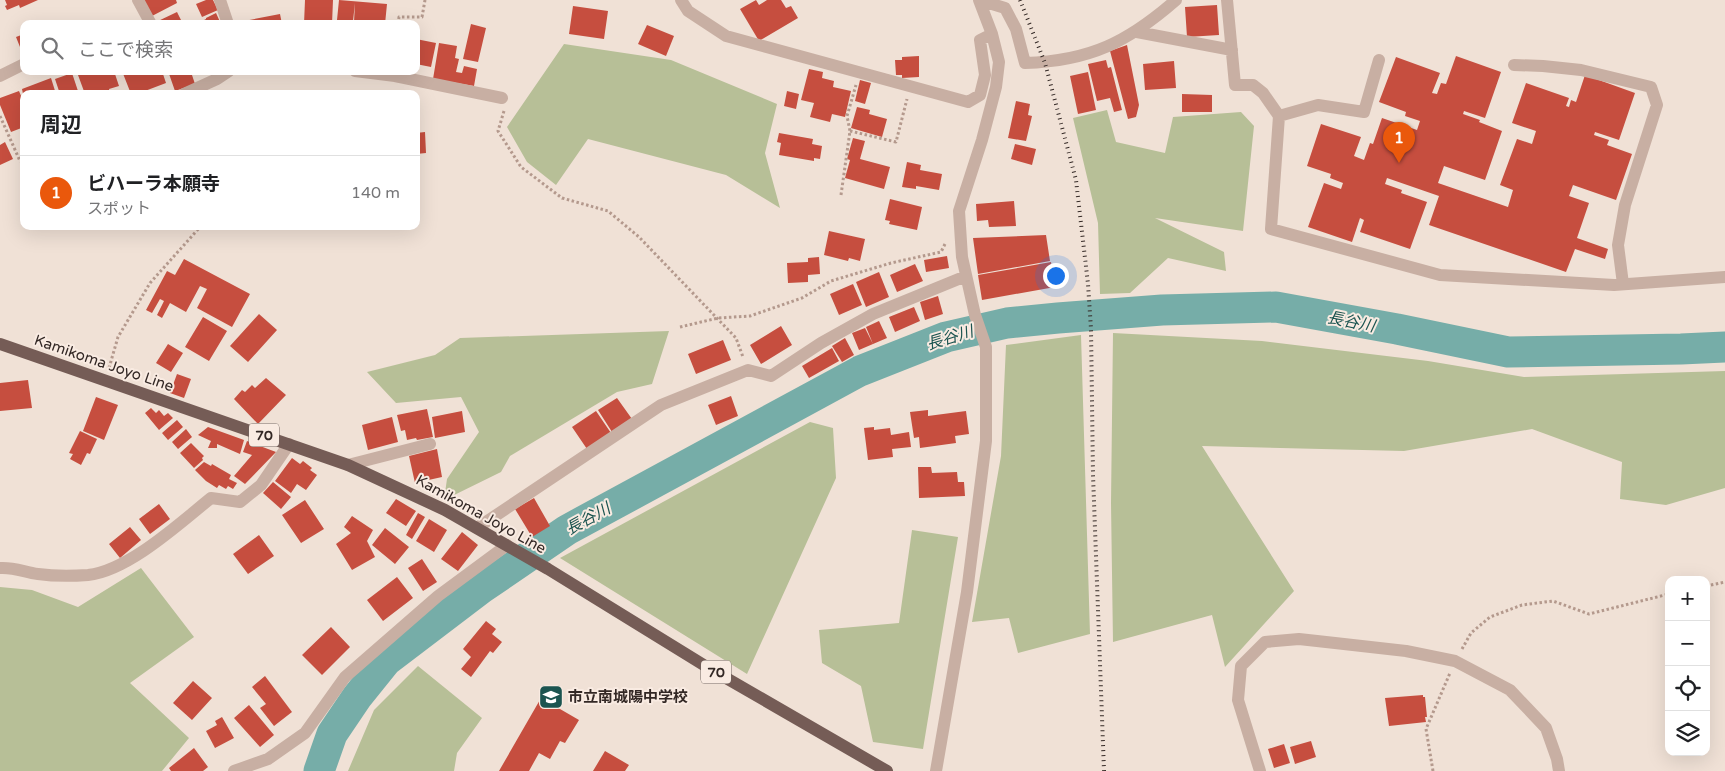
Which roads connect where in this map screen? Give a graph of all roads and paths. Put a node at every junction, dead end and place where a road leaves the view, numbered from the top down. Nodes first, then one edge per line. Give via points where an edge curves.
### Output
1 (138, 0) edge
2 (220, 0) edge
3 (426, 0) edge
4 (681, 0) edge
5 (979, 0) edge
6 (1176, 0) edge
7 (1227, 0) edge
8 (149, 20) edge
9 (227, 20) edge
10 (399, 20) edge
11 (1137, 32) junction
12 (992, 34) junction
13 (1232, 50) junction
14 (1379, 60) dead end
15 (1514, 65) dead end
16 (20, 66) edge
17 (860, 72) junction
18 (222, 75) edge
19 (386, 75) edge
20 (0, 76) edge
21 (911, 86) junction
22 (193, 90) edge
23 (504, 103) joint
24 (0, 116) edge
25 (1279, 116) junction
26 (850, 131) junction
27 (20, 161) edge
28 (841, 195) dead end
29 (197, 230) edge
30 (948, 236) dead end
31 (966, 276) junction
32 (1725, 277) edge
33 (1622, 284) junction
34 (718, 318) junction
35 (680, 327) dead end
36 (0, 344) edge
37 (748, 370) junction
38 (105, 381) junction
39 (289, 444) junction
40 (430, 444) dead end
41 (348, 465) junction
42 (477, 528) junction
43 (512, 548) junction
44 (0, 568) edge
45 (1725, 582) edge
46 (1710, 585) edge
47 (1665, 595) edge
48 (1455, 661) junction
49 (234, 771) edge
50 (887, 771) edge
51 (936, 771) edge
52 (1260, 771) edge
53 (1433, 771) edge
54 (1559, 771) edge

1 - 8 street
2 - 9 street
3 - 10 path via 422,17 399,17
4 - 17 street via 688,11 726,36
5 - 11 street via 1005,8 1016,29 1025,63 1090,54
5 - 12 street
6 - 11 street
7 - 13 street
11 - 13 street
12 - 21 street via 980,40 985,75 980,96 968,102
12 - 31 street via 999,62 996,87 960,211
13 - 25 street via 1235,86 1253,85 1263,93
14 - 25 street via 1364,112 1318,105
15 - 33 street via 1580,70 1651,87 1657,105 1625,205 1618,245
16 - 20 street
17 - 21 street
17 - 26 path via 848,116
18 - 22 street
19 - 23 street
21 - 26 path via 896,142
23 - 34 path via 498,131 521,167 562,198 608,211 639,237
24 - 27 path
25 - 33 street via 1271,229 1440,275
26 - 28 path
29 - 38 path via 150,283 118,337
30 - 34 path via 941,252 831,281 802,298 750,316
31 - 37 street via 873,314 771,376
31 - 51 street via 986,347 986,441 967,592
32 - 33 street
34 - 35 path
34 - 37 path via 736,338
36 - 38 main road, Kamikoma Joyo Line / 70
37 - 42 street via 661,405
38 - 39 main road, Kamikoma Joyo Line / 70
39 - 41 main road, Kamikoma Joyo Line / 70
39 - 44 street via 261,485 240,502 211,498 121,566 89,575 38,574 10,567
40 - 41 street
41 - 42 main road, Kamikoma Joyo Line / 70
42 - 43 main road, Kamikoma Joyo Line / 70
43 - 49 street via 438,596 346,677 305,733 268,759
43 - 50 main road, Kamikoma Joyo Line / 70 via 707,667
45 - 46 path
47 - 48 path via 1589,614 1553,600 1522,605 1490,617 1471,633
48 - 52 street via 1406,651 1299,639 1265,642 1241,666 1238,700
48 - 53 path via 1426,729
48 - 54 street via 1510,690 1546,728

